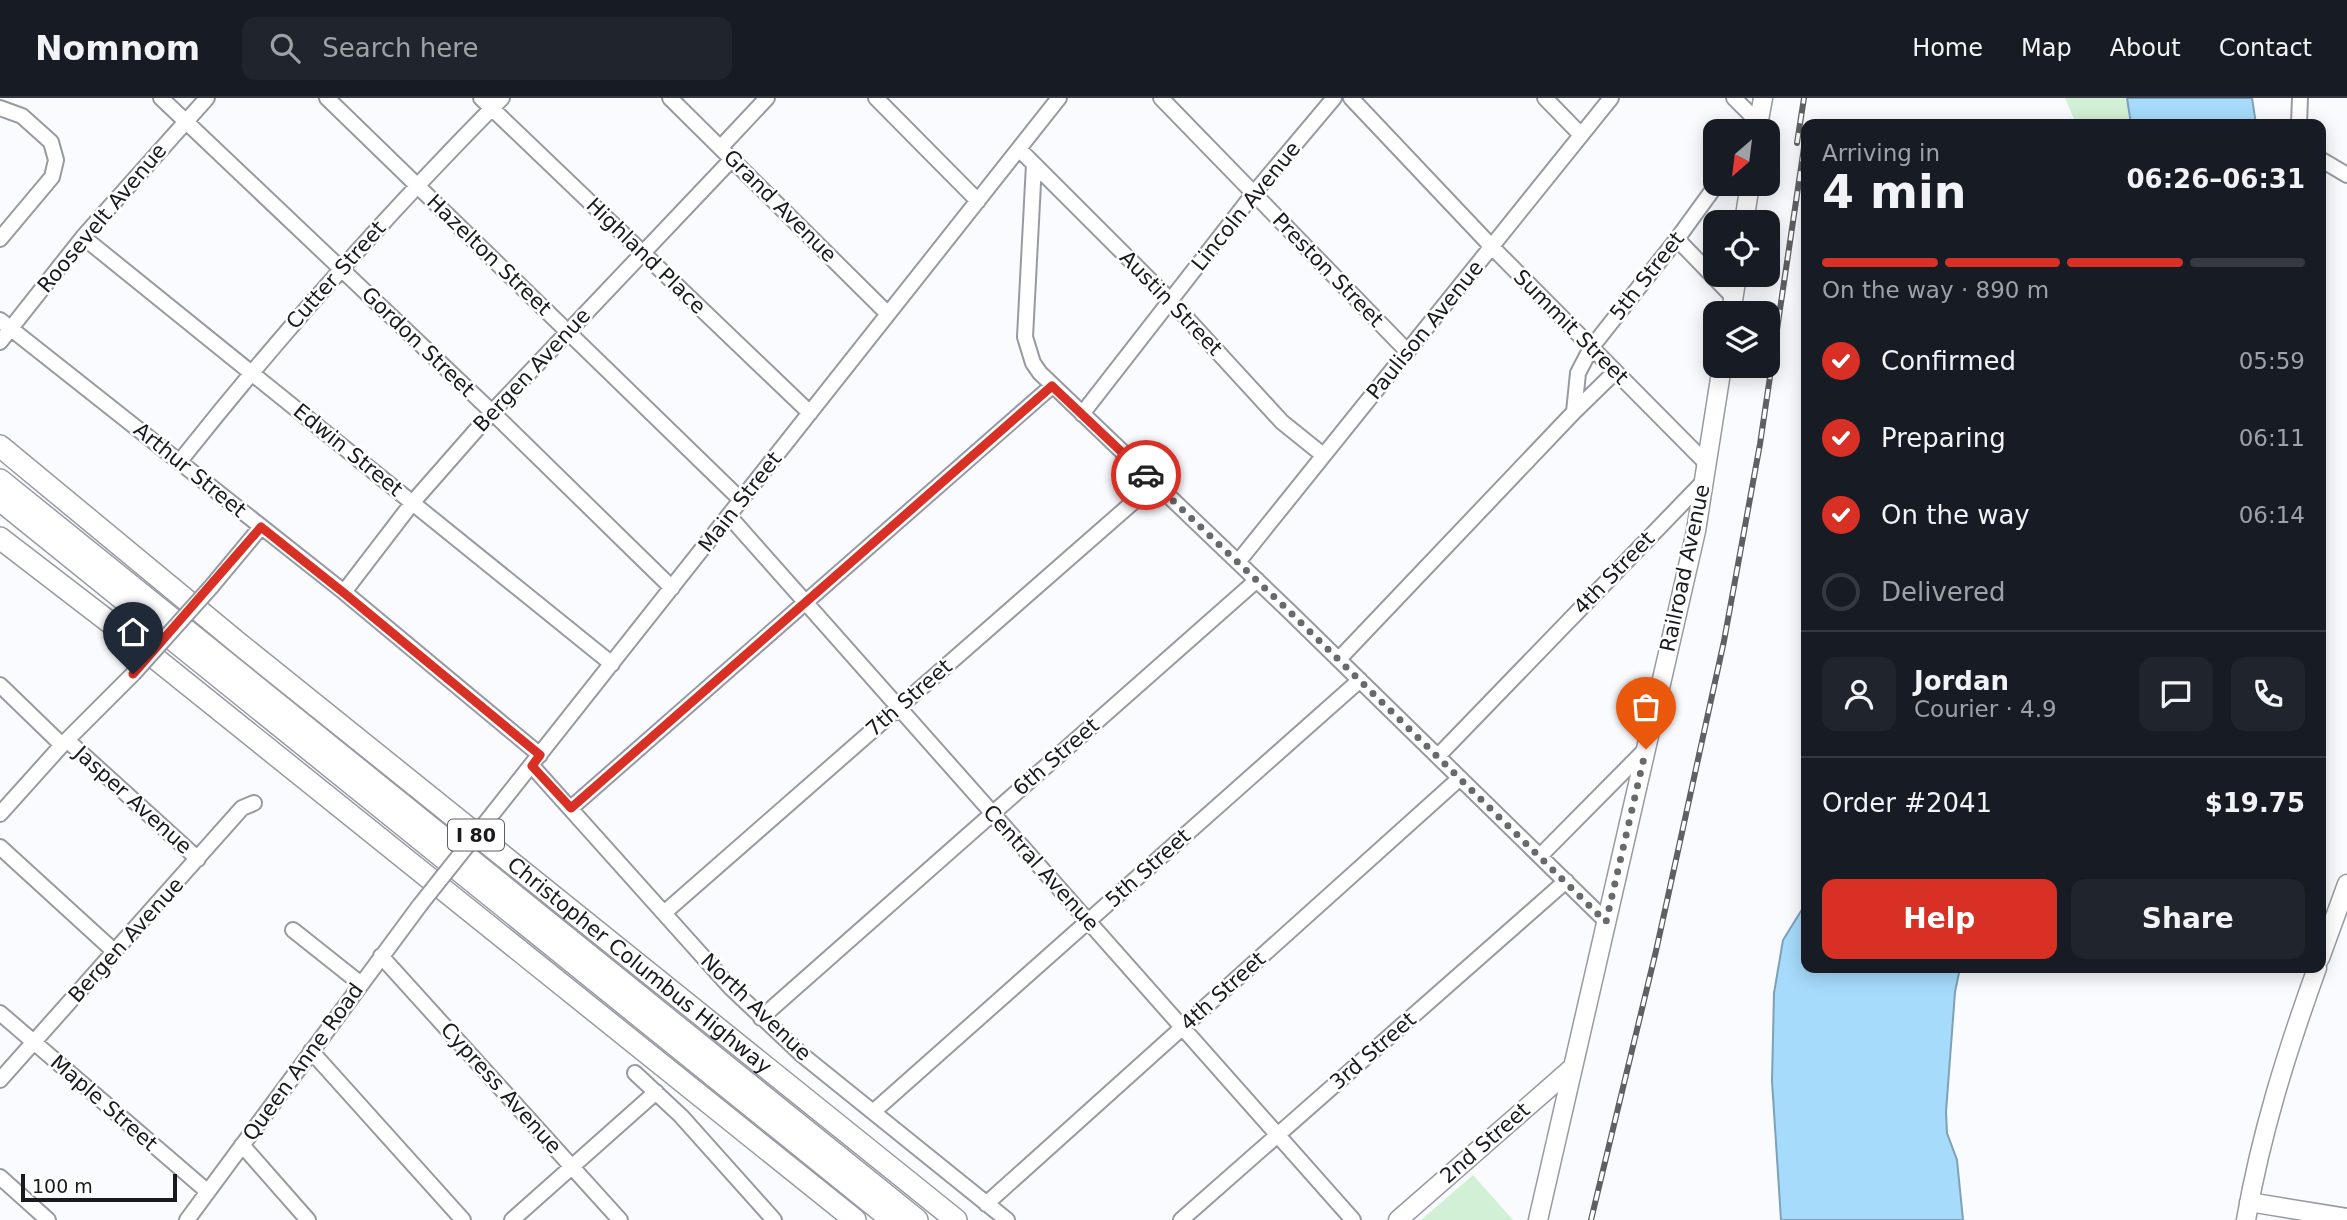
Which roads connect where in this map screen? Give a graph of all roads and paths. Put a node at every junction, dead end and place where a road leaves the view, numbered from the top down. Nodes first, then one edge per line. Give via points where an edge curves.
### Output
1 (161, 98) edge
2 (207, 98) edge
3 (327, 98) edge
4 (481, 98) edge
5 (670, 98) edge
6 (767, 98) edge
7 (876, 98) edge
8 (1059, 98) edge
9 (1161, 98) edge
10 (1334, 98) edge
11 (1351, 98) edge
12 (1545, 98) edge
13 (1611, 98) edge
14 (1734, 98) edge
15 (1763, 98) edge
16 (2300, 98) edge
17 (497, 103) edge
18 (0, 108) edge
19 (1751, 119) edge
20 (1759, 119) edge
21 (2299, 119) edge
22 (185, 121) junction
23 (1581, 135) junction
24 (721, 147) junction
25 (1019, 149) junction
26 (733, 158) junction
27 (2326, 163) edge
28 (1034, 164) junction
29 (2347, 175) edge
30 (416, 185) junction
31 (1254, 193) junction
32 (1708, 196) edge
33 (978, 201) junction
34 (83, 237) junction
35 (0, 239) edge
36 (1677, 239) junction
37 (1492, 247) junction
38 (642, 252) junction
39 (341, 269) junction
40 (1170, 300) junction
41 (1729, 301) edge
42 (888, 314) junction
43 (6, 324) edge
44 (567, 331) junction
45 (0, 342) edge
46 (1591, 348) junction
47 (1407, 351) junction
48 (251, 372) junction
49 (1615, 372) junction
50 (1720, 378) edge
51 (1052, 386) junction
52 (492, 412) junction
53 (1574, 412) junction
54 (810, 413) junction
55 (1082, 414) junction
56 (0, 446) edge
57 (1323, 455) junction
58 (180, 461) junction
59 (1706, 463) junction
60 (0, 480) edge
61 (1704, 481) junction
62 (1155, 483) junction
63 (0, 500) edge
64 (741, 500) junction
65 (413, 502) junction
66 (729, 516) junction
67 (261, 527) junction
68 (0, 538) edge
69 (1238, 562) junction
70 (1257, 580) junction
71 (672, 588) junction
72 (344, 593) junction
73 (805, 603) junction
74 (1339, 659) junction
75 (612, 664) junction
76 (1360, 680) junction
77 (0, 685) edge
78 (898, 708) junction
79 (65, 743) junction
80 (1646, 749) junction
81 (1438, 756) junction
82 (536, 760) junction
83 (1460, 778) junction
84 (254, 803) dead end
85 (571, 808) junction
86 (0, 814) edge
87 (992, 814) junction
88 (0, 847) edge
89 (1540, 856) junction
90 (198, 859) junction
91 (1566, 881) junction
92 (2347, 884) edge
93 (420, 905) joint
94 (664, 913) junction
95 (1088, 921) junction
96 (1606, 922) junction
97 (293, 930) dead end
98 (2326, 942) edge
99 (115, 952) junction
100 (381, 956) junction
101 (2315, 973) edge
102 (360, 984) junction
103 (0, 1013) edge
104 (761, 1018) junction
105 (1182, 1028) junction
106 (34, 1042) junction
107 (311, 1051) junction
108 (1573, 1066) junction
109 (635, 1073) dead end
110 (0, 1080) edge
111 (656, 1092) junction
112 (873, 1112) junction
113 (1278, 1135) junction
114 (242, 1145) junction
115 (571, 1166) junction
116 (0, 1177) edge
117 (208, 1192) junction
118 (2249, 1202) junction
119 (986, 1204) junction
120 (2347, 1218) edge
121 (48, 1220) edge
122 (187, 1220) edge
123 (308, 1220) edge
124 (463, 1220) edge
125 (512, 1220) edge
126 (620, 1220) edge
127 (774, 1220) edge
128 (855, 1220) edge
129 (892, 1220) edge
130 (916, 1220) edge
131 (956, 1220) edge
132 (1007, 1220) edge
133 (1181, 1220) edge
134 (1353, 1220) edge
135 (1398, 1220) edge
136 (1538, 1220) edge
137 (2246, 1220) edge

1 - 22 street, Gordon Street
2 - 22 street, Roosevelt Avenue
3 - 30 street, Hazelton Street
4 - 17 street, Highland Place
5 - 24 street, Grand Avenue
6 - 24 street
7 - 33 street
8 - 25 street, Main Street
9 - 31 street, Preston Street
10 - 31 street, Lincoln Avenue
11 - 37 street, Summit Street
12 - 23 street
13 - 23 street, Paulison Avenue
14 - 19 street
15 - 20 main road
16 - 21 street
17 - 30 street, Cutter Street
17 - 38 street, Highland Place
18 - 35 street via 22,116 55,151 55,168
22 - 34 street, Roosevelt Avenue
22 - 39 street, Gordon Street
23 - 37 street, Paulison Avenue
24 - 26 street, Grand Avenue
25 - 28 street, Austin Street
25 - 33 street, Main Street
26 - 38 street, Bergen Avenue
26 - 42 street, Grand Avenue
27 - 29 street
28 - 40 street, Austin Street
28 - 51 street via 1025,337 1033,363
30 - 39 street, Cutter Street
30 - 44 street, Hazelton Street
31 - 40 street, Lincoln Avenue
31 - 47 street, Preston Street
32 - 36 street, 5th Street
33 - 42 street, Main Street
34 - 43 street, Roosevelt Avenue
34 - 48 street, Edwin Street
36 - 41 street
36 - 46 street, 5th Street
37 - 46 street, Summit Street
37 - 47 street, Paulison Avenue
38 - 44 street, Bergen Avenue
38 - 54 street, Highland Place
39 - 48 street, Cutter Street
39 - 52 street, Gordon Street
40 - 55 street, Lincoln Avenue
40 - 57 street, Austin Street via 1282,422
42 - 54 street, Main Street
43 - 45 street, Roosevelt Avenue
43 - 58 street, Arthur Street
44 - 52 street, Bergen Avenue
44 - 64 street, Hazelton Street
46 - 49 street, Summit Street
46 - 53 street, 5th Street via 1578,373
47 - 57 street, Paulison Avenue
48 - 58 street, Cutter Street
48 - 65 street, Edwin Street
49 - 53 street
49 - 59 street, Summit Street
50 - 59 main road, Railroad Avenue
51 - 55 street
51 - 73 street
52 - 65 street, Bergen Avenue
52 - 71 street, Gordon Street
53 - 74 street
54 - 64 street, Main Street
55 - 62 street
56 - 131 highway, Christopher Columbus Highway / I 80 via 247,651
57 - 69 street, Paulison Avenue
58 - 67 street, Arthur Street
59 - 61 main road, Railroad Avenue
60 - 130 highway, Christopher Columbus Highway / I 80
61 - 80 main road, Railroad Avenue
61 - 81 street, 4th Street
62 - 69 street
62 - 78 street, 7th Street
63 - 129 highway, Christopher Columbus Highway / I 80
64 - 66 street, Main Street
65 - 72 street, Bergen Avenue
65 - 75 street, Edwin Street
66 - 71 street, Main Street
66 - 73 street, Central Avenue
67 - 72 street, Arthur Street
67 - 79 street, bridge via 133,674
68 - 128 highway
69 - 70 street
70 - 74 street
70 - 87 street, 6th Street
71 - 75 street, Main Street
72 - 82 street, Arthur Street
73 - 78 street, Central Avenue
73 - 85 street
74 - 76 street
75 - 82 street, Main Street
76 - 81 street
76 - 95 street, 5th Street
77 - 79 street, Jasper Avenue
78 - 87 street, Central Avenue
78 - 94 street, 7th Street
79 - 86 street
79 - 90 street, Jasper Avenue
80 - 89 street
80 - 96 main road, Railroad Avenue
81 - 83 street
82 - 85 street, North Avenue
82 - 93 street, Main Street, bridge
83 - 89 street
83 - 105 street, 4th Street
84 - 90 street, Bergen Avenue via 243,808
85 - 94 street, North Avenue
87 - 95 street, Central Avenue
87 - 104 street, 6th Street
88 - 99 street
89 - 91 street
90 - 99 street, Bergen Avenue
91 - 96 street
91 - 113 street, 3rd Street
92 - 98 main road
93 - 100 street, Queen Anne Road
94 - 104 street, North Avenue
95 - 105 street, Central Avenue
95 - 112 street, 5th Street
96 - 108 main road, Railroad Avenue
97 - 102 street
99 - 106 street, Bergen Avenue
100 - 102 street, Queen Anne Road
100 - 115 street, Cypress Avenue
101 - 118 main road via 2270,1107
102 - 107 street, Queen Anne Road
103 - 106 street, Maple Street
104 - 112 street, North Avenue
105 - 113 street, Central Avenue
105 - 119 street, 4th Street
106 - 110 street, Bergen Avenue
106 - 117 street, Maple Street
107 - 114 street, Queen Anne Road
107 - 124 street
108 - 135 main road, 2nd Street
108 - 136 main road, Railroad Avenue
109 - 111 street
111 - 115 street
111 - 127 street
112 - 119 street, North Avenue
113 - 133 street, 3rd Street
113 - 134 street, Central Avenue
114 - 117 street, Queen Anne Road
114 - 123 street
115 - 125 street
115 - 126 street, Cypress Avenue
116 - 121 street
117 - 122 street, Queen Anne Road
118 - 120 main road
118 - 137 main road
119 - 132 street, North Avenue

